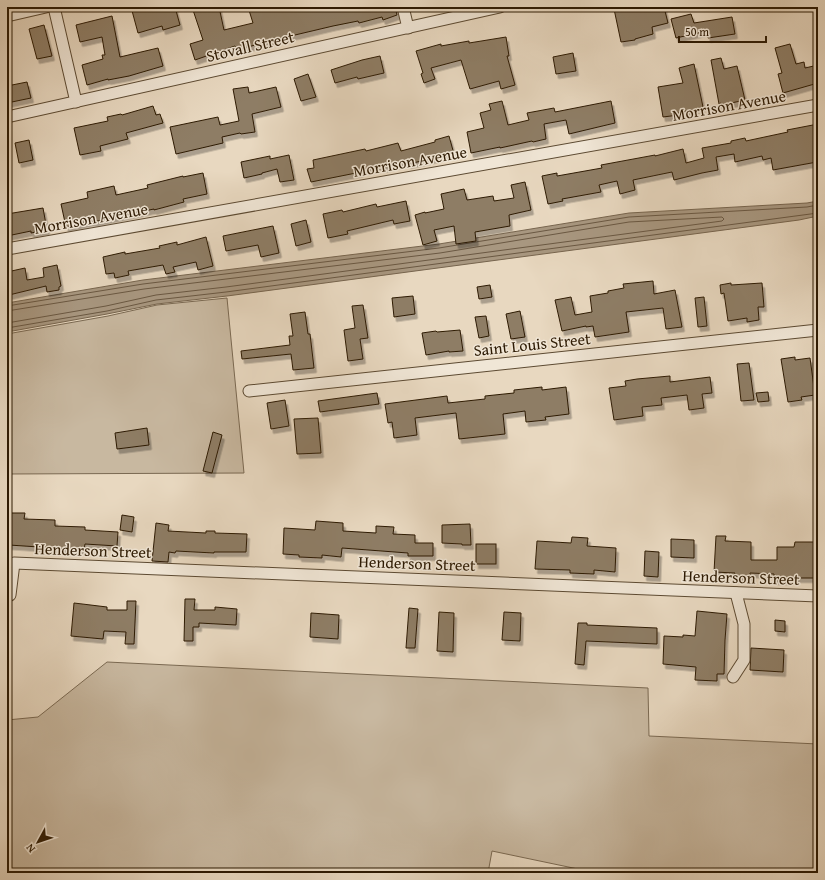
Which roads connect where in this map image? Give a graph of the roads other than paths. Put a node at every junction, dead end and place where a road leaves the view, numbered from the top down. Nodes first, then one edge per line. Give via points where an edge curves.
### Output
1 (46, 7) edge
2 (54, 7) edge
3 (403, 7) edge
4 (500, 7) edge
5 (7, 16) edge
6 (408, 28) junction
7 (76, 102) junction
8 (818, 105) edge
9 (7, 117) edge
10 (7, 249) edge
11 (818, 330) edge
12 (249, 391) dead end
13 (736, 593) junction
14 (10, 595) dead end
15 (818, 596) edge
16 (733, 677) dead end

1 - 5 street
2 - 7 street
3 - 6 street
4 - 6 street, Stovall Street
6 - 7 street, Stovall Street
7 - 9 street, Stovall Street
8 - 10 street, Morrison Avenue
11 - 12 street, Saint Louis Street
13 - 14 street, Henderson Street via 14,563
13 - 15 street, Henderson Street
13 - 16 street via 744,624 744,660

